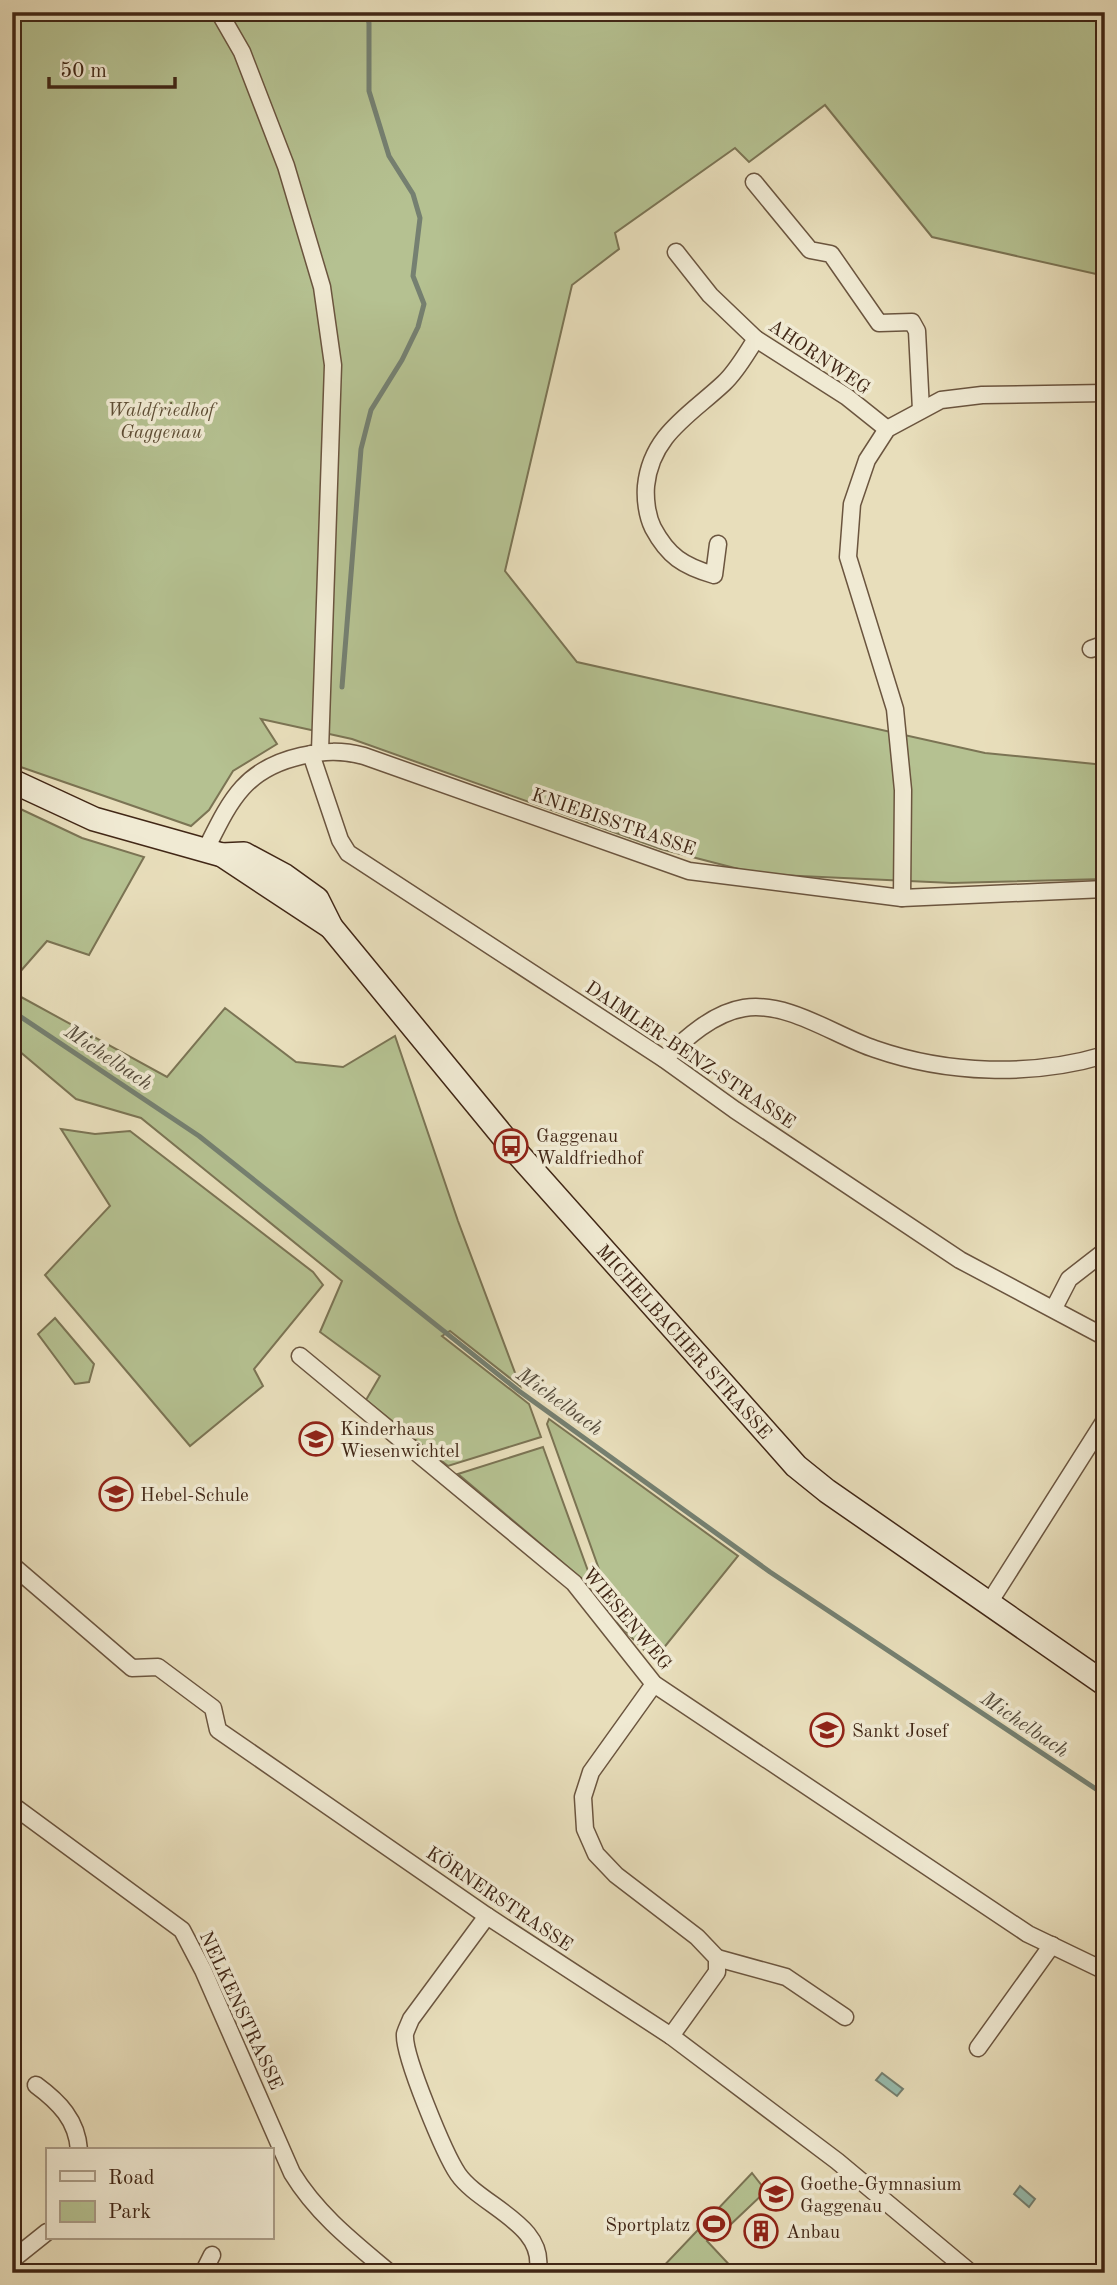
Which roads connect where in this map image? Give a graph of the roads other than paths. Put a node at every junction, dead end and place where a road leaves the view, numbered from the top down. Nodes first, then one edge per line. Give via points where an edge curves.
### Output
1 (219, 12) edge
2 (754, 182) dead end
3 (676, 252) dead end
4 (756, 340) junction
5 (1105, 393) edge
6 (921, 410) junction
7 (887, 429) junction
8 (719, 544) dead end
9 (316, 752) junction
10 (12, 781) edge
11 (214, 852) junction
12 (1105, 889) edge
13 (902, 898) junction
14 (1105, 1055) edge
15 (664, 1059) junction
16 (1105, 1251) edge
17 (1054, 1308) junction
18 (1105, 1337) edge
19 (300, 1356) dead end
20 (1105, 1420) edge
21 (12, 1566) edge
22 (989, 1603) junction
23 (654, 1684) junction
24 (1105, 1684) edge
25 (12, 1804) edge
26 (487, 1916) junction
27 (1052, 1945) junction
28 (717, 1958) junction
29 (1105, 1971) edge
30 (845, 2017) dead end
31 (671, 2036) junction
32 (978, 2048) dead end
33 (36, 2085) dead end
34 (78, 2148) edge
35 (46, 2233) edge
36 (212, 2255) dead end
37 (12, 2260) edge
38 (203, 2273) edge
39 (390, 2273) edge
40 (537, 2273) edge
41 (971, 2273) edge

1 - 9 street via 242,52 286,166 322,286 331,352
2 - 6 street via 810,250 831,254 879,323 912,322 917,331
3 - 4 street, AHORNWEG via 710,295
4 - 7 street, AHORNWEG via 847,397
4 - 8 street via 725,382 664,436 648,470 645,494 650,522 672,558 713,575
5 - 6 street via 982,395 941,400
6 - 7 street
7 - 13 street via 867,460 852,504 848,557 895,709 903,790
9 - 11 street, KNIEBISSTRASSE via 279,761 250,779 234,796
9 - 13 street, KNIEBISSTRASSE via 340,750 364,756 689,871
9 - 15 street, DAIMLER-BENZ-STRASSE via 340,840 348,853
10 - 11 main road, MICHELBACHER STRASSE via 94,819
11 - 22 main road, MICHELBACHER STRASSE via 244,854 317,899 331,927 511,1146 766,1436 827,1491
12 - 13 street, KNIEBISSTRASSE
14 - 15 street via 1066,1067 984,1069 920,1063 771,1008 744,1008 703,1027
15 - 17 street, DAIMLER-BENZ-STRASSE via 960,1260
16 - 17 street via 1069,1279
17 - 18 street, DAIMLER-BENZ-STRASSE
19 - 23 street, WIESENWEG via 574,1583
20 - 22 street
21 - 26 street, KÖRNERSTRASSE via 132,1668 158,1667 212,1709 218,1730
22 - 24 main road, MICHELBACHER STRASSE
23 - 27 street, WIESENWEG via 997,1914
23 - 28 street via 591,1772 583,1797 585,1829 596,1854 616,1875
25 - 39 street, NELKENSTRASSE via 182,1930 292,2173 332,2224
26 - 31 street, KÖRNERSTRASSE
26 - 40 street via 411,2019 405,2036 433,2126 459,2176 530,2236 540,2261
27 - 29 street, WIESENWEG
27 - 32 street
28 - 30 street via 786,1977
28 - 31 street via 717,1972
31 - 41 street, KÖRNERSTRASSE via 837,2161
33 - 34 street via 61,2104
35 - 37 street
36 - 38 street

